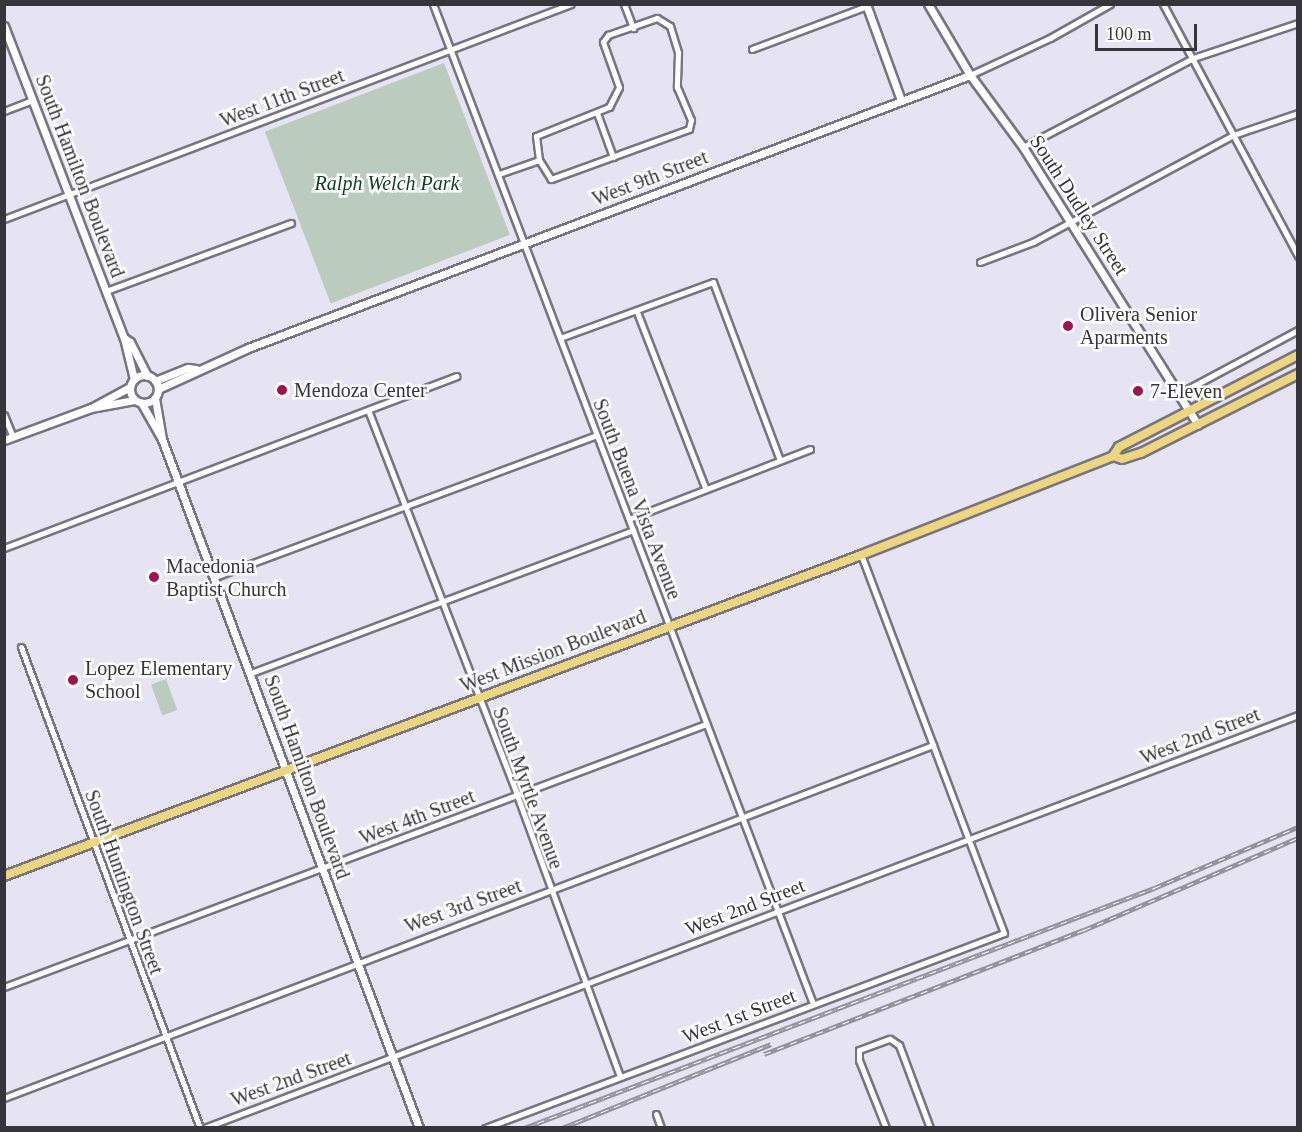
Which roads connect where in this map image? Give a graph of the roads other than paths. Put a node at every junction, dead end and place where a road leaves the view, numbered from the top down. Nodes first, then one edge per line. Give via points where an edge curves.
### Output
1 (433, 4) edge
2 (571, 4) edge
3 (624, 4) edge
4 (928, 4) edge
5 (1110, 4) edge
6 (1163, 4) edge
7 (866, 5) edge
8 (1298, 23) edge
9 (4, 26) edge
10 (633, 28) junction
11 (752, 49) dead end
12 (449, 50) junction
13 (1193, 58) junction
14 (970, 75) junction
15 (33, 100) junction
16 (901, 100) junction
17 (4, 111) edge
18 (597, 113) junction
19 (1298, 113) edge
20 (1233, 135) junction
21 (1023, 147) junction
22 (613, 157) junction
23 (539, 160) junction
24 (499, 174) junction
25 (69, 195) junction
26 (4, 219) edge
27 (1070, 221) junction
28 (291, 223) dead end
29 (524, 245) junction
30 (1298, 256) edge
31 (980, 262) dead end
32 (106, 291) junction
33 (637, 312) junction
34 (1298, 330) edge
35 (124, 338) junction
36 (560, 338) junction
37 (1298, 355) edge
38 (196, 369) junction
39 (1298, 374) edge
40 (147, 376) junction
41 (456, 376) dead end
42 (134, 379) junction
43 (155, 381) junction
44 (130, 387) junction
45 (158, 389) junction
46 (1180, 393) junction
47 (155, 398) junction
48 (134, 400) junction
49 (142, 404) junction
50 (91, 408) junction
51 (368, 410) junction
52 (1190, 411) junction
53 (4, 415) edge
54 (1198, 425) junction
55 (596, 435) junction
56 (13, 437) junction
57 (162, 439) junction
58 (4, 440) edge
59 (810, 449) dead end
60 (1113, 456) junction
61 (780, 460) junction
62 (178, 482) junction
63 (705, 487) junction
64 (405, 507) junction
65 (629, 519) junction
66 (633, 530) junction
67 (4, 548) edge
68 (861, 555) junction
69 (215, 577) junction
70 (443, 603) junction
71 (668, 626) junction
72 (21, 647) dead end
73 (251, 673) junction
74 (478, 697) junction
75 (1298, 715) edge
76 (706, 724) junction
77 (933, 745) junction
78 (287, 771) junction
79 (517, 795) junction
80 (741, 817) junction
81 (968, 841) junction
82 (94, 843) junction
83 (323, 868) junction
84 (4, 876) edge
85 (549, 889) junction
86 (776, 911) junction
87 (128, 941) junction
88 (358, 961) junction
89 (585, 984) junction
90 (4, 987) edge
91 (813, 1004) junction
92 (166, 1036) junction
93 (394, 1057) junction
94 (620, 1077) junction
95 (4, 1098) edge
96 (656, 1114) dead end
97 (202, 1128) edge
98 (419, 1128) edge
99 (485, 1128) edge
100 (661, 1128) edge
101 (886, 1128) edge
102 (930, 1128) edge

1 - 12 street, South Buena Vista Avenue
2 - 12 street, West 11th Street
3 - 10 street
4 - 14 street, South Dudley Street
5 - 14 street, West 9th Street via 1050,38
6 - 13 street
7 - 11 street
7 - 16 street
8 - 13 street
9 - 15 street, South Hamilton Boulevard
10 - 18 street via 608,35 604,50 619,87 609,107
10 - 22 street via 657,18 670,26 678,53 677,87 691,120 689,129
12 - 24 street, South Buena Vista Avenue
12 - 25 street, West 11th Street
13 - 20 street
13 - 21 street
14 - 16 street, West 9th Street
14 - 21 street, South Dudley Street
15 - 17 street
15 - 25 street, South Hamilton Boulevard
16 - 29 street, West 9th Street
18 - 22 street
18 - 23 street via 536,136
19 - 20 street
20 - 27 street
20 - 30 street
21 - 27 street, South Dudley Street
22 - 23 street via 551,178
23 - 24 street
24 - 29 street, South Buena Vista Avenue
25 - 26 street, West 11th Street
25 - 32 street, South Hamilton Boulevard
27 - 31 street via 1033,242
27 - 46 street, South Dudley Street
28 - 32 street
29 - 36 street, South Buena Vista Avenue
29 - 38 street, West 9th Street
32 - 35 street, South Hamilton Boulevard
33 - 36 street
33 - 61 street via 713,282
33 - 63 street
34 - 46 street
35 - 40 street, South Hamilton Boulevard via 130,342
35 - 42 street, South Hamilton Boulevard
36 - 55 street, South Buena Vista Avenue
37 - 52 main road, West Mission Boulevard
38 - 43 street, West 9th Street via 188,368
38 - 45 street, West 9th Street
39 - 54 main road, West Mission Boulevard
40 - 42 street
40 - 43 street
41 - 51 street
42 - 44 street
43 - 45 street
44 - 48 street
44 - 50 street
45 - 47 street
46 - 52 street, South Dudley Street
47 - 49 street
47 - 57 street, South Hamilton Boulevard
48 - 49 street
48 - 50 street
49 - 57 street, South Hamilton Boulevard
50 - 56 street
51 - 62 street
51 - 64 street, South Myrtle Avenue
52 - 54 street, South Dudley Street
52 - 60 main road, West Mission Boulevard via 1119,447
53 - 56 street
54 - 60 main road, West Mission Boulevard via 1141,453 1122,459
55 - 64 street
55 - 65 street, South Buena Vista Avenue
56 - 58 street
57 - 62 street, South Hamilton Boulevard
59 - 61 street
60 - 68 main road, West Mission Boulevard
61 - 63 street
62 - 67 street
62 - 69 street, South Hamilton Boulevard
63 - 65 street
64 - 69 street
64 - 70 street, South Myrtle Avenue
65 - 66 street, South Buena Vista Avenue
66 - 70 street
66 - 71 street, South Buena Vista Avenue
68 - 71 main road, West Mission Boulevard
68 - 77 street
69 - 73 street, South Hamilton Boulevard
70 - 73 street
70 - 74 street, South Myrtle Avenue
71 - 74 main road, West Mission Boulevard
71 - 76 street, South Buena Vista Avenue
72 - 82 street, South Huntington Street
73 - 78 street, South Hamilton Boulevard
74 - 78 main road, West Mission Boulevard
74 - 79 street, South Myrtle Avenue
75 - 81 street, West 2nd Street
76 - 79 street, West 4th Street
76 - 80 street, South Buena Vista Avenue
77 - 80 street, West 3rd Street
77 - 81 street
78 - 82 main road, West Mission Boulevard
78 - 83 street, South Hamilton Boulevard
79 - 83 street, West 4th Street
79 - 85 street, South Myrtle Avenue
80 - 85 street, West 3rd Street
80 - 86 street, South Buena Vista Avenue
81 - 86 street, West 2nd Street
81 - 91 street, West 1st Street via 1004,933
82 - 84 main road, West Mission Boulevard
82 - 87 street, South Huntington Street
83 - 87 street, West 4th Street
83 - 88 street, South Hamilton Boulevard
85 - 88 street, West 3rd Street
85 - 89 street, South Myrtle Avenue
86 - 89 street, West 2nd Street
86 - 91 street, South Buena Vista Avenue
87 - 90 street, West 4th Street
87 - 92 street, South Huntington Street
88 - 92 street, West 3rd Street
88 - 93 street, South Hamilton Boulevard
89 - 93 street, West 2nd Street
89 - 94 street, South Myrtle Avenue
91 - 94 street, West 1st Street
92 - 95 street, West 3rd Street
92 - 97 street, South Huntington Street
93 - 97 street, West 2nd Street
93 - 98 street, South Hamilton Boulevard
94 - 99 street, West 1st Street
96 - 100 street
101 - 102 street via 859,1060 859,1050 890,1039 899,1046

